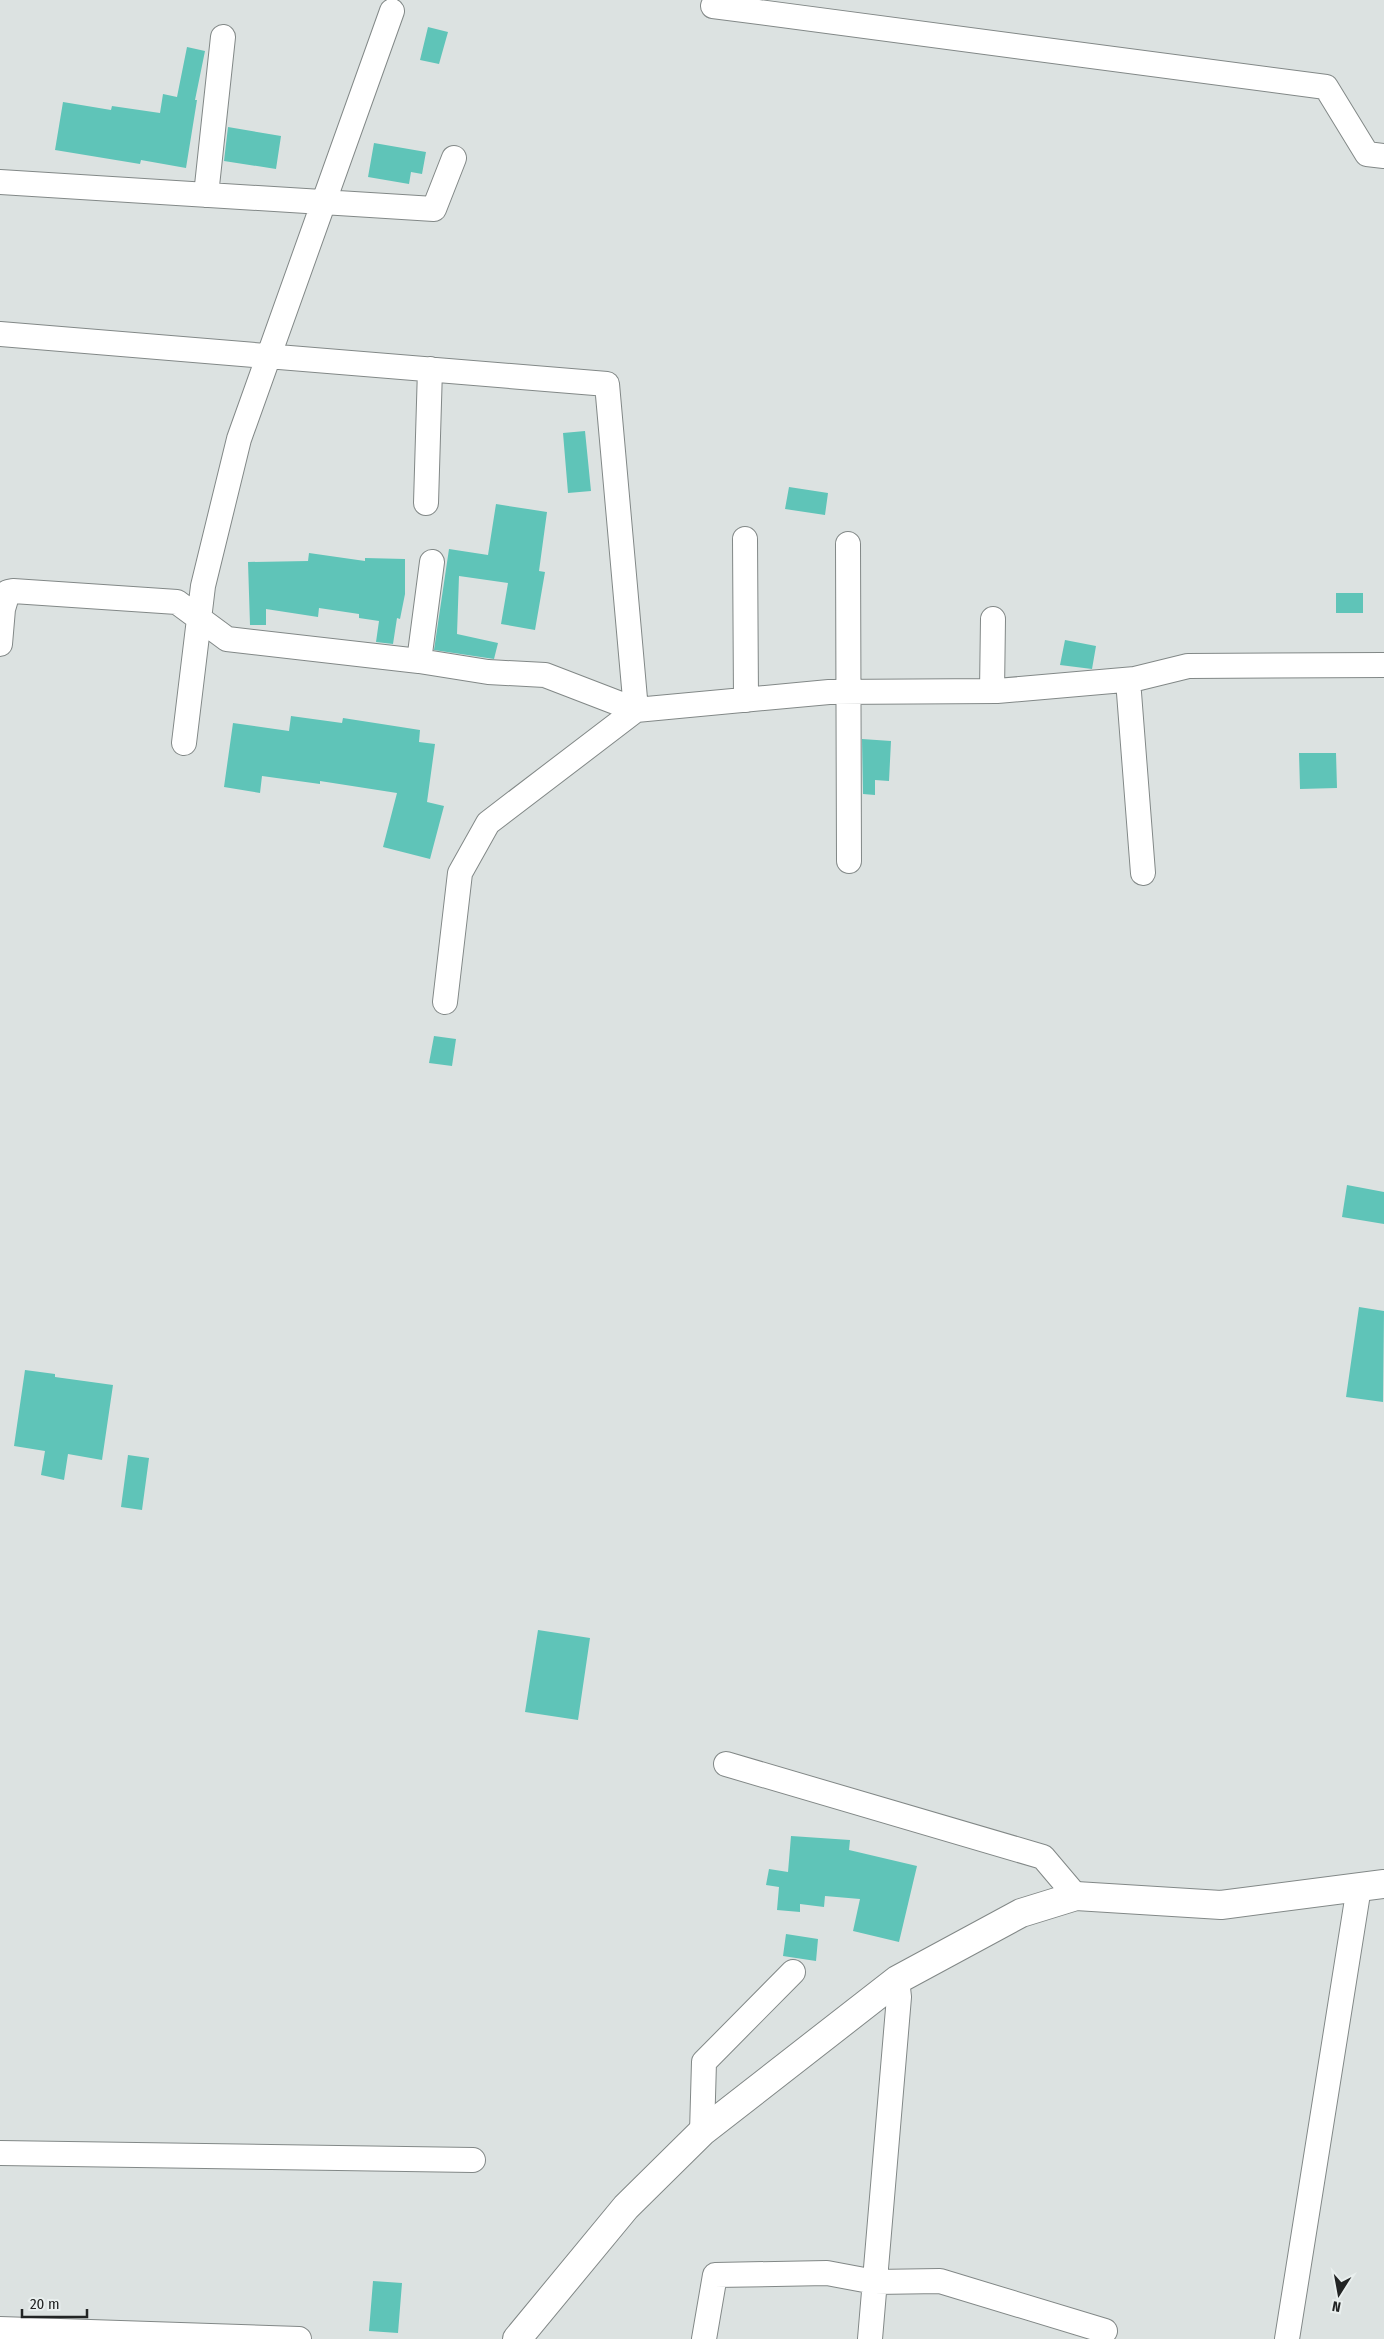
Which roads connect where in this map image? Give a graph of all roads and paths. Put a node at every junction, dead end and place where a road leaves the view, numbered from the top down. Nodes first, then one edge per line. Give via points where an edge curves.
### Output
1 (713, 6) dead end
2 (392, 11) dead end
3 (223, 37) dead end
4 (1384, 156) edge
5 (454, 158) dead end
6 (0, 182) edge
7 (206, 195) junction
8 (324, 202) junction
9 (0, 334) edge
10 (270, 356) junction
11 (430, 369) junction
12 (426, 503) dead end
13 (746, 538) dead end
14 (848, 544) dead end
15 (432, 562) dead end
16 (4, 592) edge
17 (993, 619) dead end
18 (200, 620) junction
19 (0, 644) edge
20 (418, 661) junction
21 (1384, 665) edge
22 (1128, 680) junction
23 (992, 691) junction
24 (848, 692) junction
25 (746, 700) junction
26 (636, 710) junction
27 (184, 744) dead end
28 (849, 861) dead end
29 (1143, 874) dead end
30 (446, 1002) dead end
31 (726, 1764) dead end
32 (1371, 1886) edge
33 (1076, 1896) junction
34 (793, 1972) dead end
35 (897, 1980) junction
36 (702, 2132) junction
37 (0, 2153) edge
38 (473, 2160) dead end
39 (875, 2282) junction
40 (0, 2329) edge
41 (1104, 2331) dead end
42 (299, 2339) edge
43 (517, 2339) edge
44 (704, 2339) edge
45 (870, 2339) edge
46 (1287, 2339) edge

1 - 4 street via 1326,87 1367,154
2 - 8 street
3 - 7 street
5 - 8 street via 434,209
6 - 7 street
7 - 8 street
8 - 10 street
9 - 10 street
10 - 11 street
10 - 18 street via 239,439 203,586
11 - 12 street
11 - 26 street via 607,384
13 - 25 street
14 - 24 street
15 - 20 street
16 - 18 street via 176,602
16 - 19 street
17 - 23 street
18 - 20 street via 227,639
18 - 27 street
20 - 26 street via 488,672 545,676
21 - 22 street via 1188,666
22 - 23 street
22 - 29 street
23 - 24 street
24 - 25 street
24 - 28 street
25 - 26 street
26 - 30 street via 488,824 460,873
31 - 33 street via 1043,1857
32 - 33 main road via 1221,1905
32 - 46 street
33 - 35 main road via 1021,1913
34 - 36 street via 704,2062
35 - 36 main road
35 - 39 street via 899,1997
36 - 43 main road via 626,2207
37 - 38 street
39 - 41 street via 940,2281
39 - 44 street via 827,2273 715,2275
39 - 45 street
40 - 42 street

